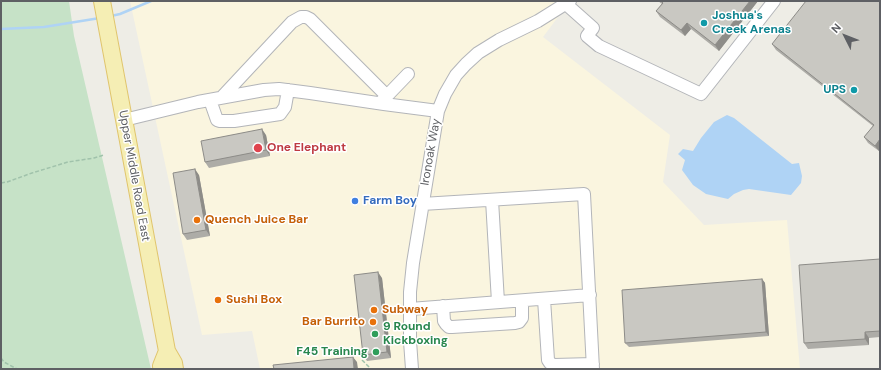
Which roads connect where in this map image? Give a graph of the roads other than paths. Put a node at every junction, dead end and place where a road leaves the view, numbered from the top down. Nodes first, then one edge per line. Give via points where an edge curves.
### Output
1 (774, 1) edge
2 (568, 2) edge
3 (102, 3) edge
4 (408, 74) dead end
5 (288, 90) junction
6 (215, 99) junction
7 (383, 100) junction
8 (438, 112) junction
9 (124, 120) junction
10 (492, 200) junction
11 (422, 204) junction
12 (590, 295) junction
13 (544, 299) junction
14 (522, 301) junction
15 (498, 302) junction
16 (443, 306) junction
17 (410, 309) junction
18 (166, 352) junction
19 (593, 366) edge
20 (162, 369) edge
21 (175, 369) edge
22 (412, 369) edge

1 - 2 street via 701,94 600,46 587,36 592,28
2 - 8 street, Ironoak Way via 538,21 488,46 466,64 450,83
3 - 9 main road, Upper Middle Road East
4 - 7 street
5 - 6 street via 264,90
5 - 6 street via 285,106 280,114 234,121 217,120
5 - 7 street
6 - 7 street via 292,22 306,17
6 - 9 street
7 - 8 street
8 - 11 street, Ironoak Way
9 - 18 main road, Upper Middle Road East
10 - 11 street
10 - 12 street via 584,194
10 - 15 street
11 - 17 street, Ironoak Way via 413,263
12 - 13 street
12 - 19 street
13 - 14 street
13 - 19 street via 550,363
14 - 15 street
14 - 16 street via 522,318 519,322 452,327 444,321
15 - 16 street
16 - 17 street
17 - 22 street, Ironoak Way
18 - 20 main road, Upper Middle Road East
18 - 21 main road, Upper Middle Road East

